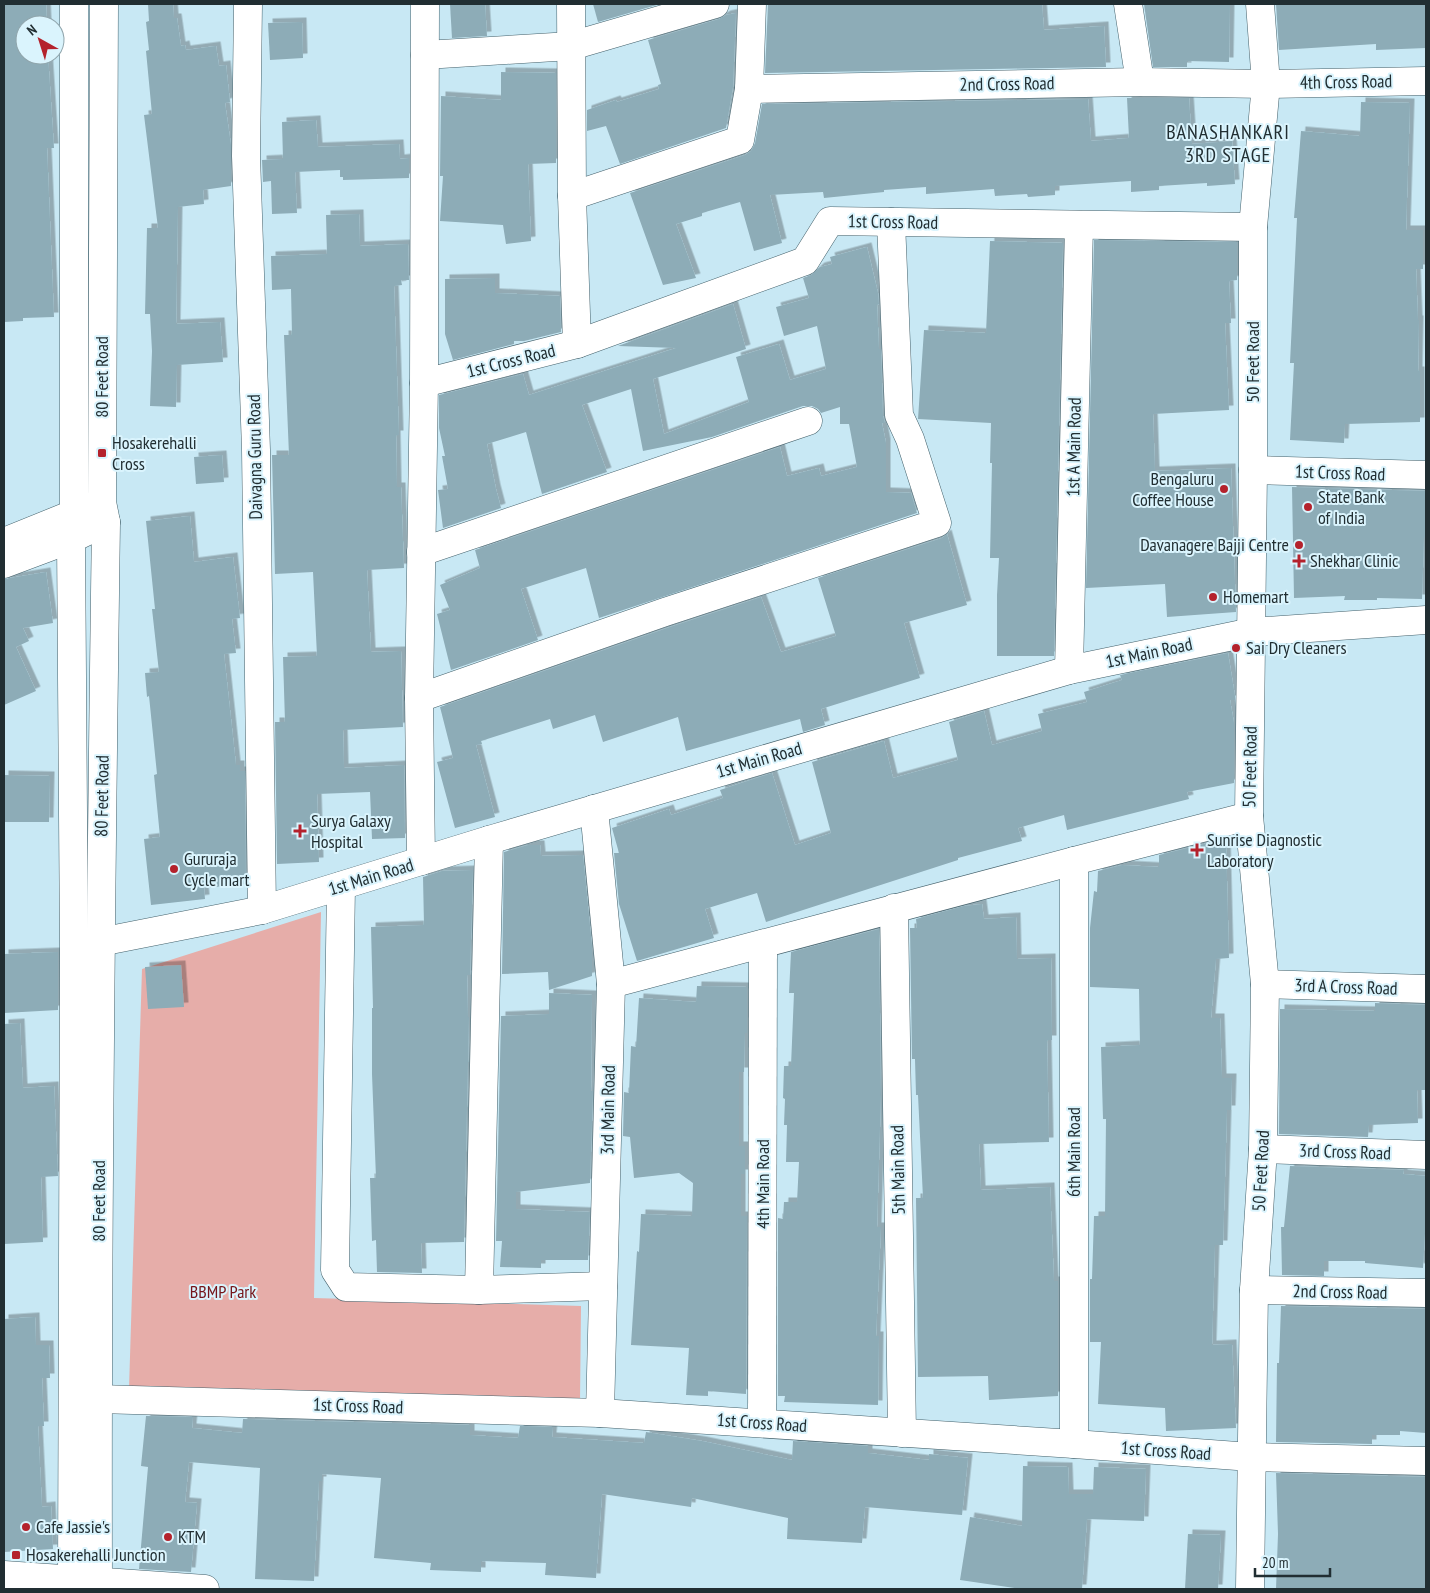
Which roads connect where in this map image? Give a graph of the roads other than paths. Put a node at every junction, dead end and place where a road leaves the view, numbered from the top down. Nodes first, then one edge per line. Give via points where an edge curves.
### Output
1 (74, 4) edge
2 (104, 4) edge
3 (248, 4) edge
4 (425, 4) edge
5 (571, 4) edge
6 (715, 4) edge
7 (752, 4) edge
8 (1128, 4) edge
9 (1260, 4) edge
10 (571, 46) junction
11 (424, 55) junction
12 (1426, 81) edge
13 (1140, 82) junction
14 (1266, 84) junction
15 (749, 88) junction
16 (572, 196) junction
17 (891, 222) junction
18 (1079, 225) junction
19 (1253, 227) junction
20 (577, 344) junction
21 (424, 383) junction
22 (808, 421) dead end
23 (1253, 470) junction
24 (1426, 475) edge
25 (104, 512) junction
26 (72, 527) junction
27 (4, 542) edge
28 (422, 552) junction
29 (4, 564) edge
30 (1426, 620) edge
31 (1252, 632) junction
32 (1069, 670) junction
33 (419, 698) junction
34 (594, 809) junction
35 (1250, 816) junction
36 (489, 840) junction
37 (1074, 860) junction
38 (421, 861) junction
39 (340, 886) junction
40 (894, 908) junction
41 (262, 910) junction
42 (100, 942) junction
43 (763, 944) junction
44 (74, 951) junction
45 (611, 984) junction
46 (1265, 984) junction
47 (1426, 989) edge
48 (1263, 1149) junction
49 (1426, 1155) edge
50 (603, 1286) junction
51 (479, 1290) junction
52 (1254, 1290) junction
53 (1426, 1293) edge
54 (98, 1399) junction
55 (600, 1413) junction
56 (762, 1423) junction
57 (902, 1433) junction
58 (1074, 1444) junction
59 (1251, 1457) junction
60 (1426, 1461) edge
61 (4, 1575) edge
62 (86, 1585) edge
63 (205, 1589) edge
64 (1250, 1589) edge

1 - 26 street, 80 Feet Road
2 - 25 street, 80 Feet Road
3 - 41 street, Daivagna Guru Road via 246,156 256,450
4 - 11 street
5 - 10 street
6 - 10 street
7 - 15 street
8 - 13 street
9 - 14 street, 50 Feet Road
10 - 11 street
10 - 16 street
11 - 21 street
12 - 14 street, 4th Cross Road
13 - 14 street, 2nd Cross Road
13 - 15 street, 2nd Cross Road
14 - 19 street, 50 Feet Road
15 - 16 street via 740,140
16 - 20 street
17 - 18 street, 1st Cross Road
17 - 20 street, 1st Cross Road via 830,222 804,261
17 - 33 street via 899,414 937,523 665,612
18 - 19 street, 1st Cross Road
18 - 32 street, 1st A Main Road
19 - 23 street, 50 Feet Road
20 - 21 street, 1st Cross Road
21 - 28 street
22 - 28 street
23 - 24 street, 1st Cross Road
23 - 31 street, 50 Feet Road
25 - 26 street
25 - 42 street, 80 Feet Road
26 - 27 street
26 - 29 street
26 - 44 street, 80 Feet Road
28 - 33 street
30 - 31 street, 1st Main Road
31 - 32 street, 1st Main Road
31 - 35 street, 50 Feet Road
32 - 34 street, 1st Main Road
33 - 38 street
34 - 36 street, 1st Main Road
34 - 45 street, 3rd Main Road
35 - 37 street
35 - 46 street, 50 Feet Road
36 - 38 street, 1st Main Road
36 - 51 street
37 - 40 street
37 - 58 street, 6th Main Road
38 - 39 street, 1st Main Road
39 - 41 street, 1st Main Road
39 - 51 street via 334,1270 346,1287
40 - 43 street
40 - 57 street, 5th Main Road
41 - 42 street, 1st Main Road
42 - 44 street, 1st Main Road
42 - 54 street, 80 Feet Road
43 - 45 street
43 - 56 street, 4th Main Road
44 - 62 street, 80 Feet Road
45 - 50 street, 3rd Main Road
46 - 47 street, 3rd A Cross Road
46 - 48 street, 50 Feet Road
48 - 49 street, 3rd Cross Road
48 - 52 street, 50 Feet Road
50 - 51 street
50 - 55 street, 3rd Main Road
52 - 53 street, 2nd Cross Road
52 - 59 street, 50 Feet Road
54 - 55 street, 1st Cross Road
54 - 62 street, 80 Feet Road
55 - 56 street, 1st Cross Road
56 - 57 street, 1st Cross Road
57 - 58 street, 1st Cross Road
58 - 59 street, 1st Cross Road
59 - 60 street, 1st Cross Road
59 - 64 street, 50 Feet Road
61 - 62 street
62 - 63 street

